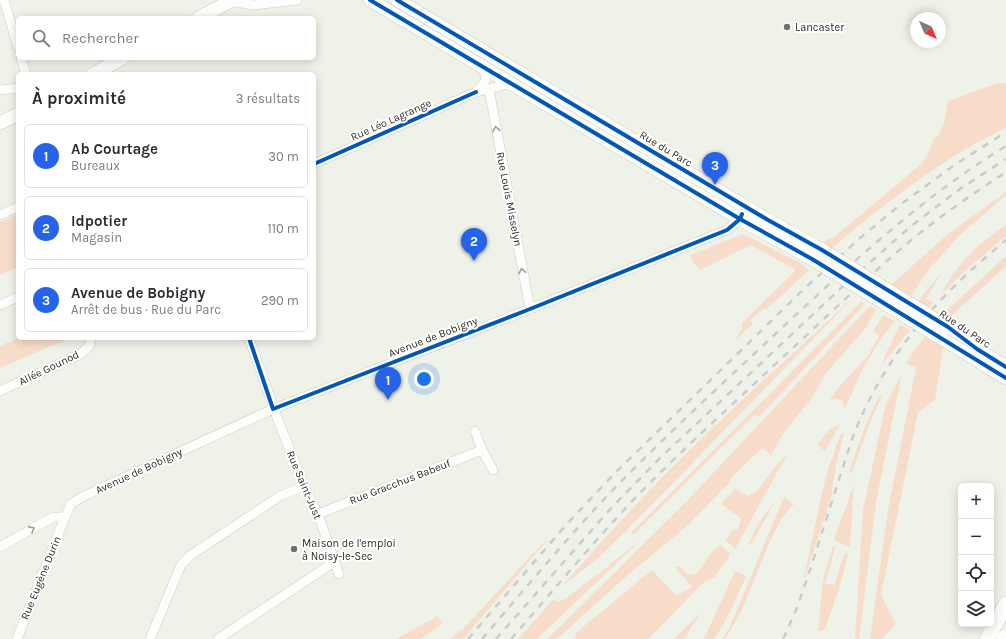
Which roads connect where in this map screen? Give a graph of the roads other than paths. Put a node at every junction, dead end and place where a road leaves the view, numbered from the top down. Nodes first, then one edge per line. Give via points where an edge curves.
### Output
1 (4, 0) edge
2 (232, 0) edge
3 (297, 0) edge
4 (370, 0) edge
5 (391, 0) edge
6 (397, 0) edge
7 (411, 4) edge
8 (394, 14) junction
9 (202, 16) edge
10 (16, 41) edge
11 (22, 60) edge
12 (119, 60) edge
13 (480, 65) junction
14 (25, 72) edge
15 (97, 72) edge
16 (511, 83) junction
17 (16, 88) edge
18 (489, 89) junction
19 (0, 90) edge
20 (476, 92) junction
21 (16, 115) edge
22 (0, 123) edge
23 (316, 163) edge
24 (16, 208) edge
25 (746, 208) junction
26 (0, 215) edge
27 (740, 219) junction
28 (765, 226) junction
29 (16, 298) edge
30 (0, 305) edge
31 (530, 309) junction
32 (90, 340) edge
33 (250, 340) edge
34 (974, 353) junction
35 (1006, 367) edge
36 (1006, 378) edge
37 (0, 391) edge
38 (273, 409) junction
39 (476, 431) dead end
40 (482, 450) junction
41 (493, 470) dead end
42 (304, 486) junction
43 (318, 514) junction
44 (66, 517) junction
45 (0, 547) edge
46 (334, 562) junction
47 (339, 574) dead end
48 (1006, 604) edge
49 (1006, 636) edge
50 (17, 639) edge
51 (150, 639) edge
52 (218, 639) edge
53 (987, 639) edge
54 (1004, 639) edge

1 - 10 street
2 - 3 street via 253,5
2 - 9 main road
4 - 8 main road, Rue du Parc
5 - 8 street via 390,7
6 - 7 main road, Rue du Parc
7 - 8 street via 402,13
7 - 25 main road, Rue du Parc
8 - 13 main road, Rue du Parc
11 - 14 street
12 - 15 main road
13 - 16 main road, Rue du Parc
13 - 20 street via 486,73 486,79
16 - 18 street, Rue Léo Lagrange
16 - 27 main road, Rue du Parc
17 - 19 street
18 - 20 street, Rue Léo Lagrange
31 -> 18 street, Rue Louis Misselyn
20 - 23 street, Rue Léo Lagrange
21 - 22 main road
24 - 26 street
25 - 27 street, Avenue de Bobigny
25 - 28 main road, Rue du Parc
27 - 28 main road, Rue du Parc
27 - 31 street, Avenue de Bobigny via 728,230
28 - 34 main road, Rue du Parc, bridge via 812,259
29 - 30 street
31 - 38 street, Avenue de Bobigny
32 - 37 street, Allée Gounod via 89,346 81,354
33 - 38 street, Rue Saint-Just
34 - 35 main road, Rue du Parc
34 - 36 main road, Rue du Parc
38 - 42 street, Rue Saint-Just
38 - 44 street, Avenue de Bobigny via 82,497 71,504
39 - 40 street
40 - 41 street
40 - 43 street, Rue Gracchus Babeuf
42 - 43 street, Rue Saint-Just
42 - 51 street via 280,496 191,555 181,565
43 - 46 street, Rue Saint-Just
45 -> 44 street via 53,517
44 - 50 street, Rue Eugène Durin
46 - 47 street, Rue Saint-Just
46 - 52 street
48 - 53 main road
49 - 54 main road

